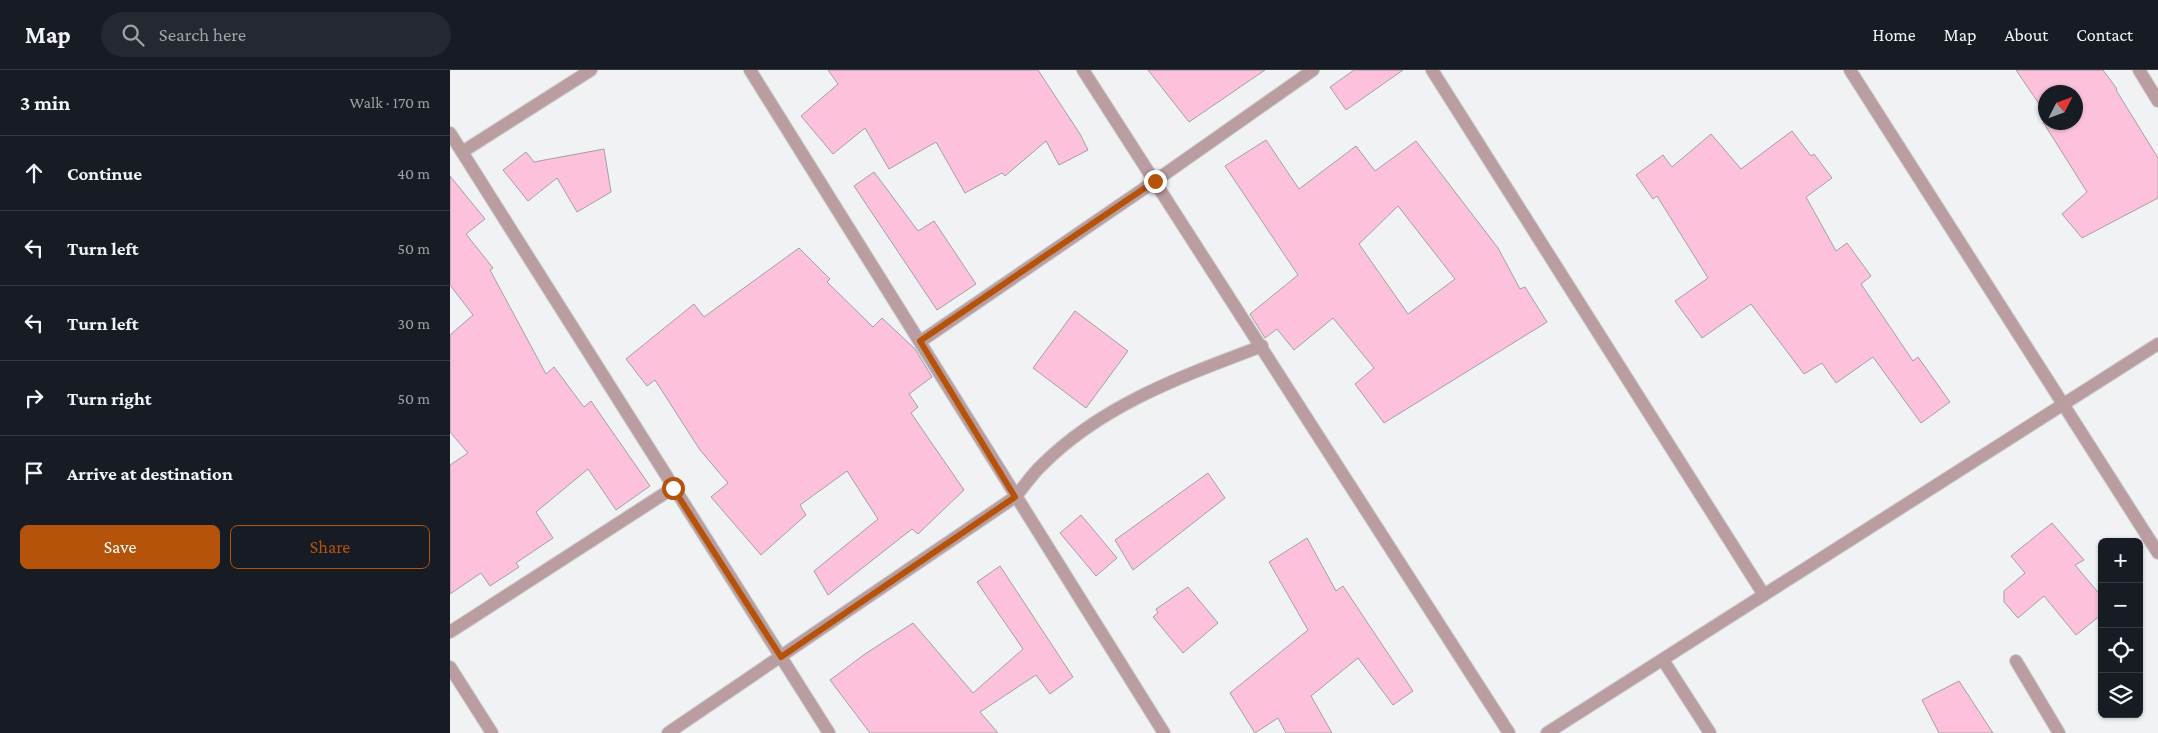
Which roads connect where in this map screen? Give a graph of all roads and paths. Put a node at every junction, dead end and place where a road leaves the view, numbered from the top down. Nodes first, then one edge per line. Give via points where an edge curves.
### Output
1 (591, 70) edge
2 (750, 70) edge
3 (1083, 70) edge
4 (1313, 70) edge
5 (1432, 70) edge
6 (1850, 70) edge
7 (2139, 70) edge
8 (2158, 101) edge
9 (450, 133) edge
10 (462, 152) junction
11 (1155, 181) junction
12 (920, 341) junction
13 (2158, 344) edge
14 (1262, 346) junction
15 (2063, 405) junction
16 (673, 488) junction
17 (1015, 497) junction
18 (2158, 552) edge
19 (1764, 594) junction
20 (450, 632) edge
21 (781, 657) junction
22 (1662, 660) junction
23 (2016, 661) dead end
24 (450, 667) edge
25 (492, 733) edge
26 (668, 733) edge
27 (829, 733) edge
28 (1164, 733) edge
29 (1509, 733) edge
30 (1547, 733) edge
31 (1710, 733) edge
32 (2060, 733) edge

1 - 10 street
2 - 12 street
3 - 11 street
4 - 11 street
5 - 19 street
6 - 15 street
7 - 8 street
9 - 10 street
10 - 16 street
11 - 12 street
11 - 14 street
12 - 17 street
13 - 15 street
14 - 17 street via 1172,380 1120,405 1077,434 1041,466
14 - 29 street
15 - 18 street
15 - 19 street
16 - 20 street
16 - 21 street
17 - 21 street
17 - 28 street
19 - 22 street
21 - 26 street
21 - 27 street
22 - 30 street
22 - 31 street
23 - 32 street
24 - 25 street

